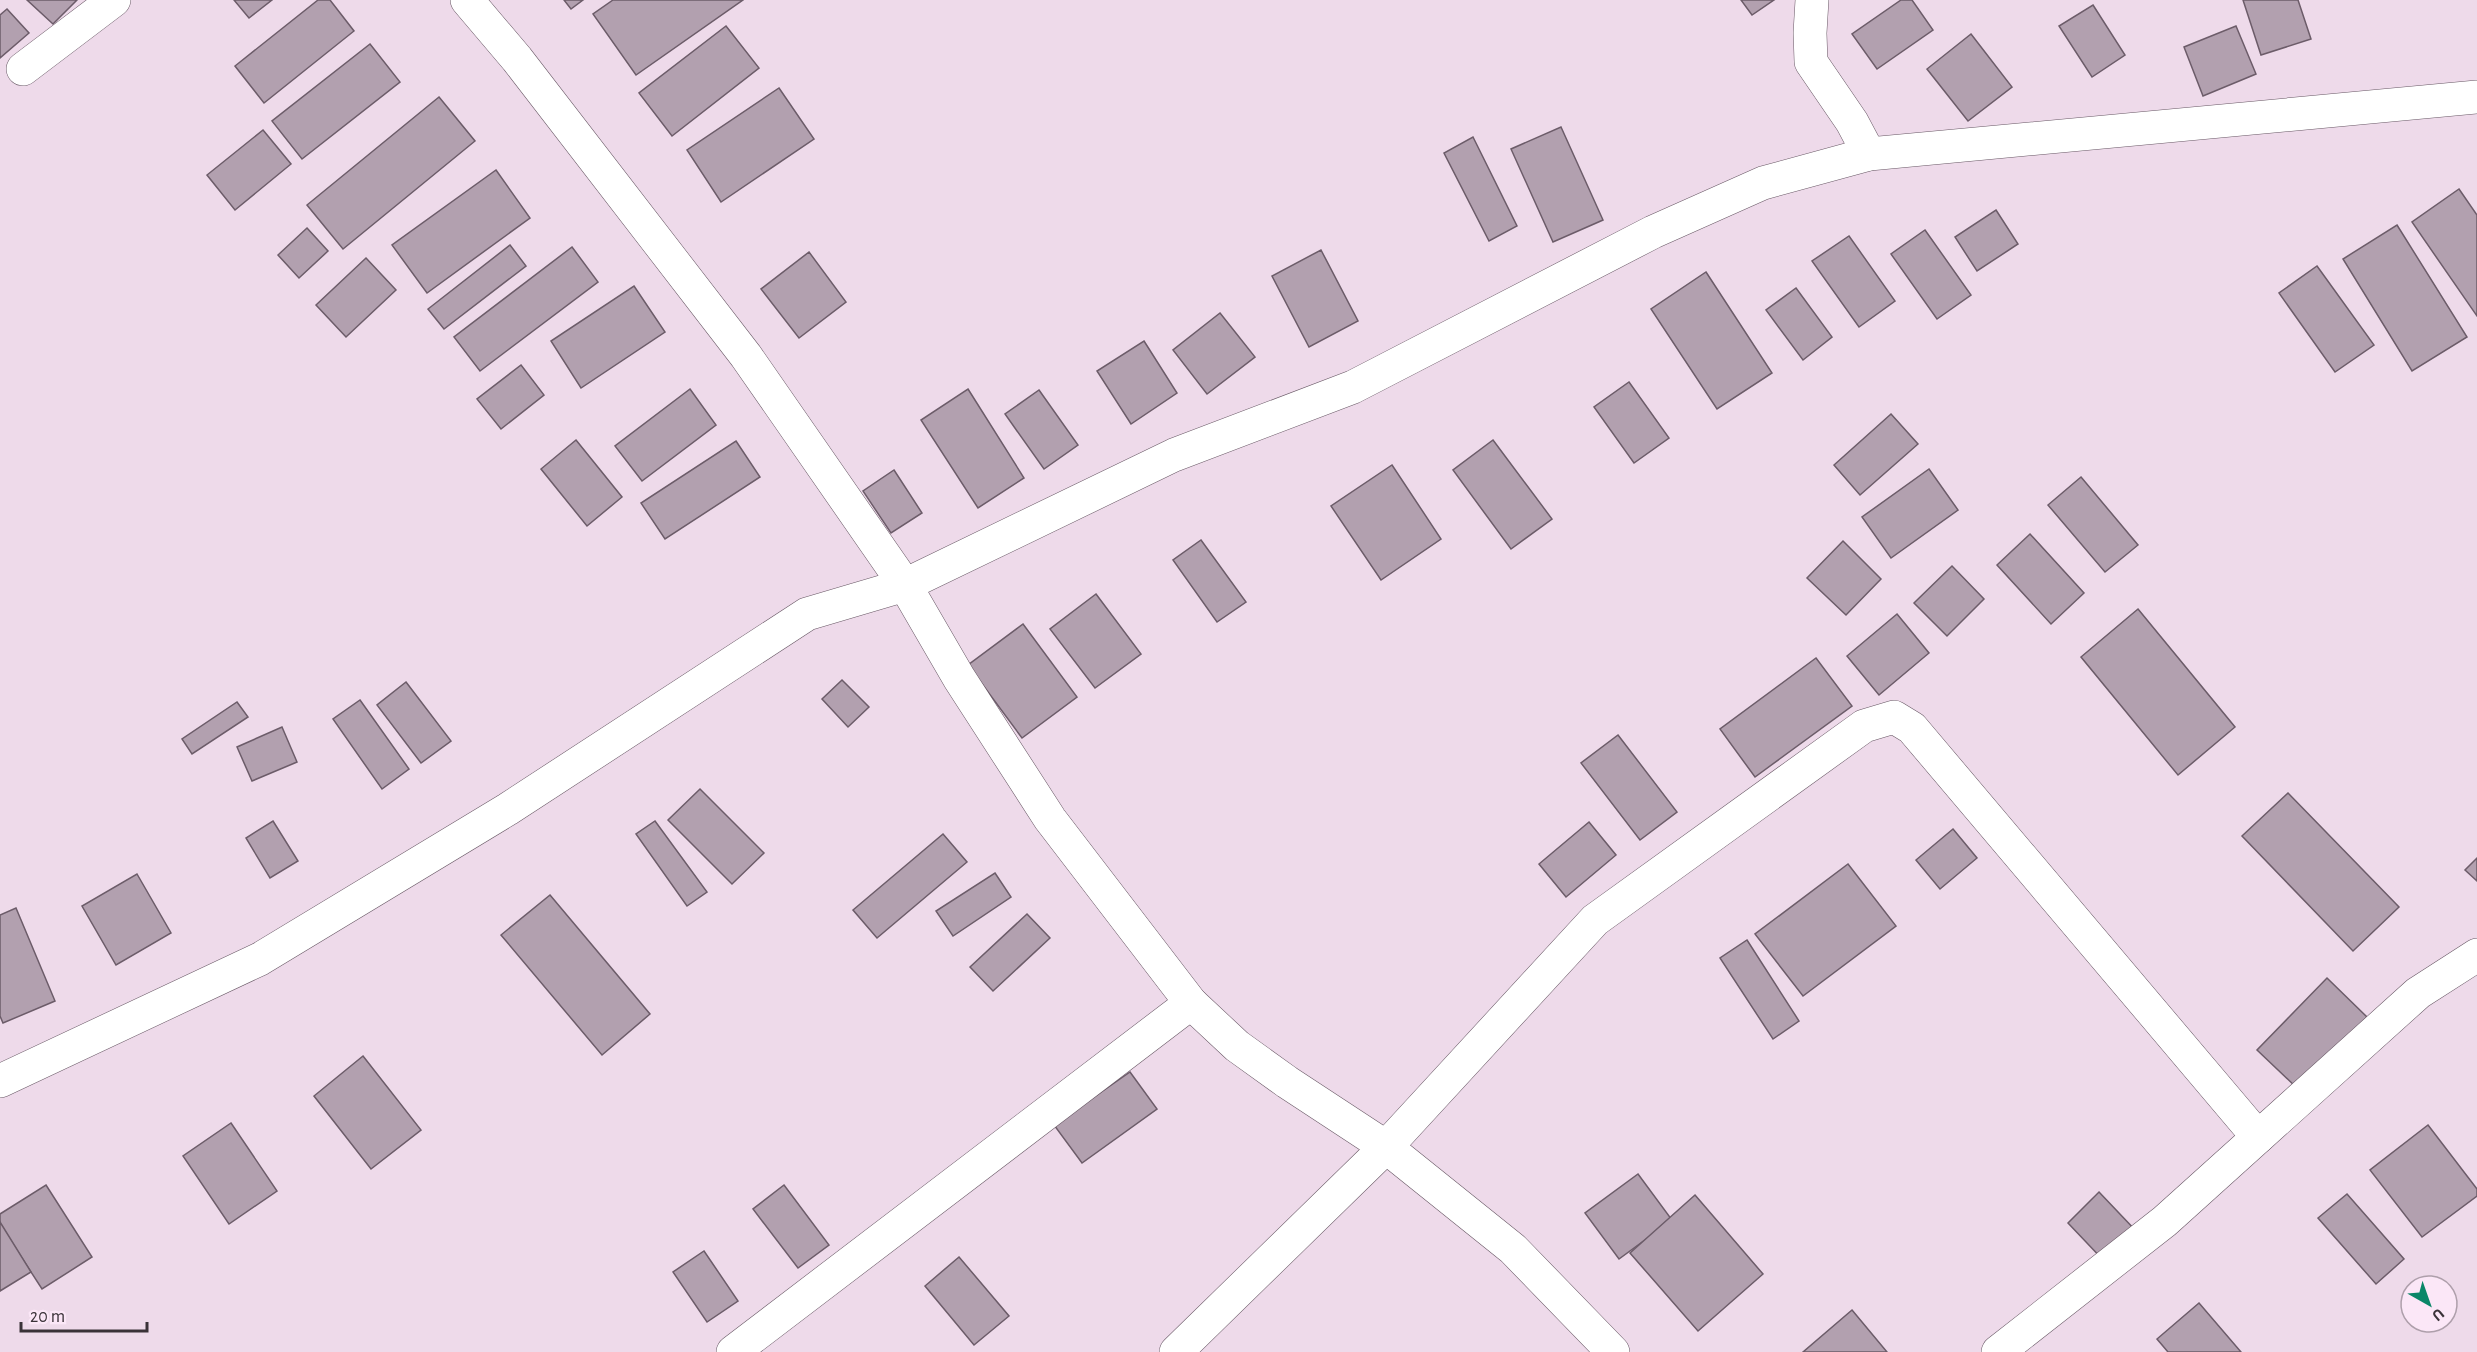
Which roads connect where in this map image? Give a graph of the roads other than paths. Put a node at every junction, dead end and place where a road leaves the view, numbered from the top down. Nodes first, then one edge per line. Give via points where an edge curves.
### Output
1 (114, 0) edge
2 (467, 0) edge
3 (1812, 0) edge
4 (23, 69) dead end
5 (2477, 97) edge
6 (1869, 154) junction
7 (905, 585) junction
8 (2477, 954) edge
9 (1191, 1003) junction
10 (0, 1081) edge
11 (2258, 1137) junction
12 (1386, 1147) junction
13 (733, 1352) edge
14 (1176, 1352) edge
15 (1613, 1352) edge
16 (1998, 1352) edge

1 - 4 street
2 - 7 street via 746,356
3 - 6 street via 1811,62
5 - 6 street
6 - 7 street via 1763,183 1653,232 1353,387 1174,455
7 - 9 street via 1050,819
7 - 10 street via 807,614 508,809 260,959
8 - 11 street via 2418,993
9 - 12 street via 1236,1046
9 - 13 street
11 - 12 street via 1912,728 1894,717 1864,726 1595,920
11 - 16 street via 2165,1221
12 - 14 street
12 - 15 street via 1513,1248

